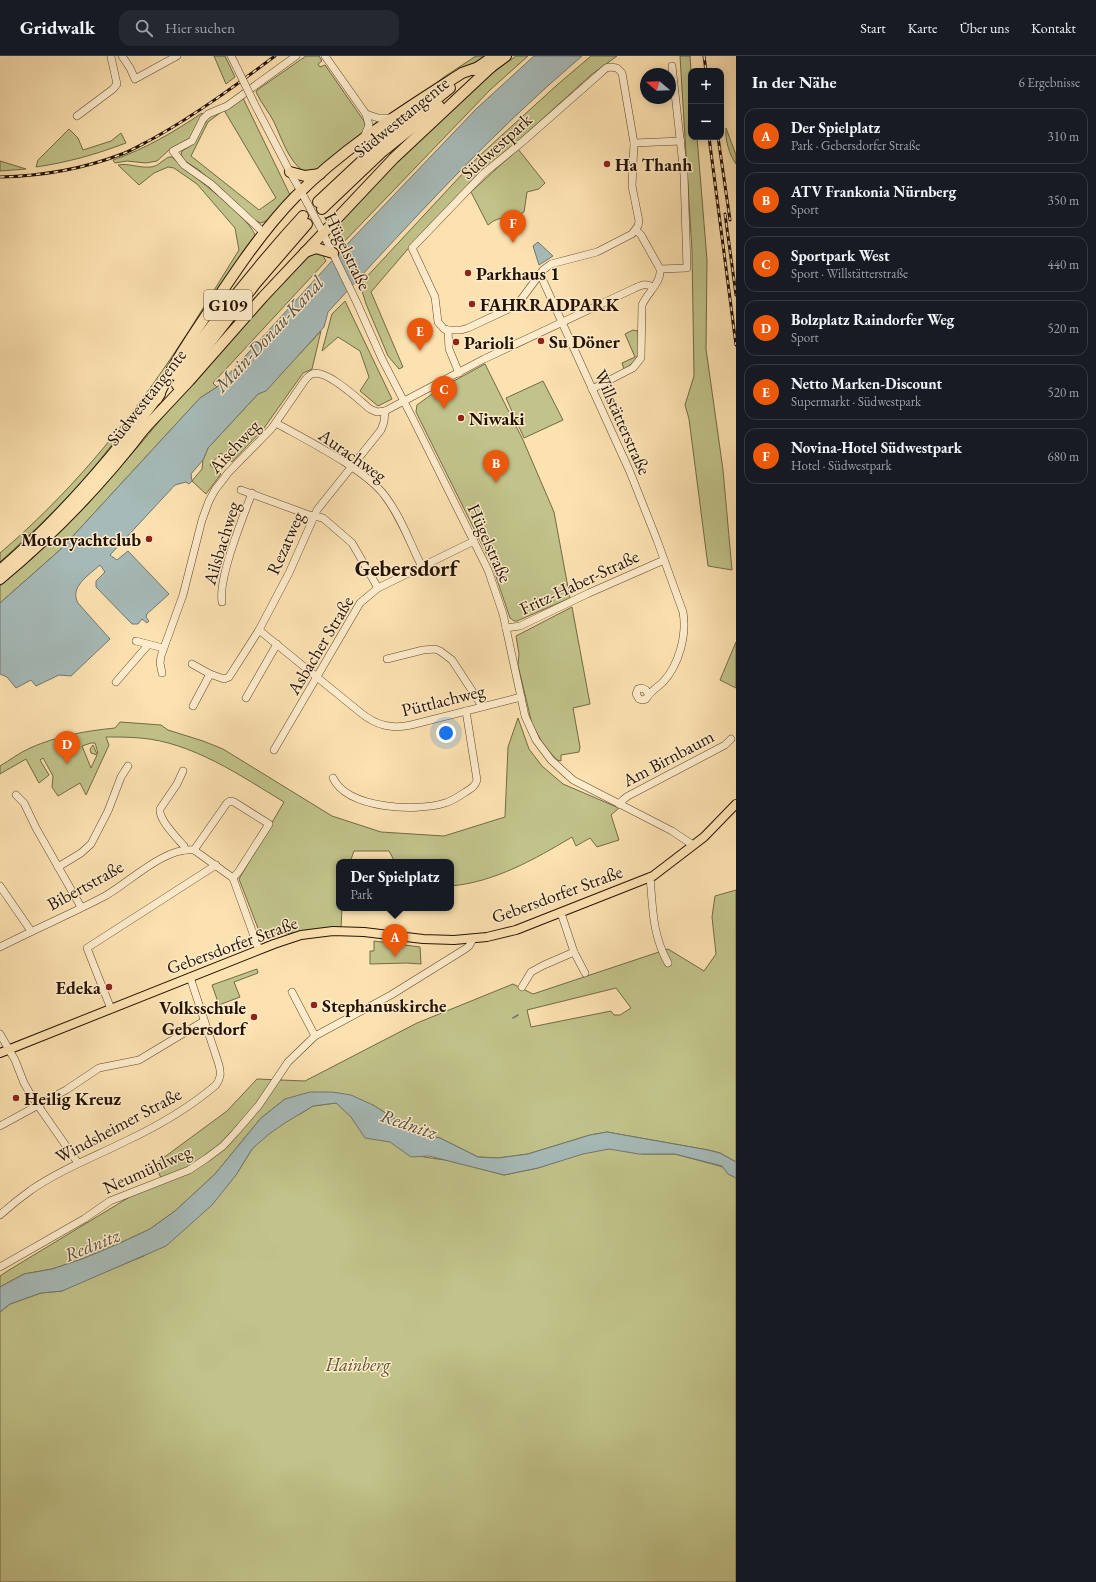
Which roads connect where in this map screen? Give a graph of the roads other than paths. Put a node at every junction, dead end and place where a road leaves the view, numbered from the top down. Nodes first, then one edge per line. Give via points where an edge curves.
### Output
1 (111, 56) edge
2 (122, 56) edge
3 (177, 56) edge
4 (231, 56) edge
5 (296, 56) edge
6 (325, 56) edge
7 (494, 56) edge
8 (506, 56) edge
9 (479, 66) junction
10 (672, 66) dead end
11 (491, 67) junction
12 (366, 114) junction
13 (77, 116) dead end
14 (393, 118) junction
15 (364, 138) junction
16 (681, 141) junction
17 (634, 143) junction
18 (290, 172) junction
19 (320, 174) junction
20 (303, 194) junction
21 (322, 230) junction
22 (636, 230) junction
23 (264, 233) junction
24 (329, 249) junction
25 (305, 252) junction
26 (660, 269) junction
27 (540, 274) junction
28 (653, 287) junction
29 (561, 323) junction
30 (448, 330) junction
31 (459, 373) junction
32 (592, 389) junction
33 (157, 399) junction
34 (404, 402) junction
35 (385, 411) junction
36 (276, 423) junction
37 (144, 429) junction
38 (351, 467) junction
39 (241, 490) dead end
40 (252, 493) junction
41 (314, 515) junction
42 (474, 541) junction
43 (664, 560) junction
44 (422, 567) junction
45 (0, 570) edge
46 (0, 579) edge
47 (378, 588) junction
48 (222, 602) dead end
49 (506, 628) junction
50 (259, 630) junction
51 (136, 641) dead end
52 (277, 644) junction
53 (148, 645) junction
54 (163, 648) junction
55 (387, 659) dead end
56 (192, 664) dead end
57 (162, 673) dead end
58 (210, 674) junction
59 (317, 677) junction
60 (116, 682) dead end
61 (648, 694) dead end
62 (521, 697) junction
63 (246, 698) dead end
64 (193, 706) dead end
65 (482, 706) junction
66 (466, 711) junction
67 (731, 739) dead end
68 (274, 750) dead end
69 (128, 766) dead end
70 (183, 771) dead end
71 (333, 778) dead end
72 (16, 796) dead end
73 (619, 804) junction
74 (736, 804) edge
75 (693, 845) junction
76 (185, 850) junction
77 (194, 850) junction
78 (216, 865) junction
79 (58, 867) junction
80 (233, 878) junction
81 (650, 878) junction
82 (0, 886) edge
83 (82, 907) junction
84 (561, 913) junction
85 (31, 931) junction
86 (473, 939) junction
87 (0, 947) edge
88 (260, 950) junction
89 (574, 952) junction
90 (668, 963) dead end
91 (585, 973) dead end
92 (190, 977) junction
93 (522, 986) dead end
94 (292, 992) dead end
95 (110, 1009) junction
96 (204, 1021) junction
97 (0, 1034) edge
98 (315, 1036) junction
99 (9, 1049) junction
100 (0, 1053) edge
101 (37, 1105) junction
102 (0, 1126) edge
103 (78, 1163) junction
104 (0, 1215) edge
105 (0, 1267) edge

1 - 13 street via 117,84
2 - 3 street via 135,80
4 - 18 street, Hügelstraße, bridge
5 - 23 street via 227,106 208,114 192,141 173,151 184,165 212,184
6 - 12 street
7 - 9 highway, Südwesttangente
8 - 11 highway, Südwesttangente
9 - 11 highway, Südwesttangente via 379,145 320,205 399,138
9 - 14 highway via 462,73
10 - 16 street
11 - 21 highway via 410,141
12 - 14 street, Südwesttangente via 378,118
12 - 15 street, Südwesttangente via 369,125
14 - 15 highway
15 - 19 highway
16 - 17 street
16 - 26 street via 687,268
17 - 22 street, Südwestpark via 632,186 639,221
17 - 30 street, Südwestpark via 622,73 617,68 610,67 483,174 412,248 435,297 438,322
18 - 19 highway via 309,176
18 - 20 street, Hügelstraße
19 - 20 highway
20 - 21 street, Hügelstraße, bridge
20 - 23 highway
21 - 24 street, Hügelstraße
21 - 25 highway
22 - 26 street
22 - 27 street via 597,252 551,264
23 - 33 highway via 186,346 167,376
24 - 25 highway via 316,248
24 - 34 street, Hügelstraße
25 - 37 highway
26 - 28 street via 660,277
27 - 29 street
27 - 30 street via 517,305 468,328
28 - 29 street via 642,285
28 - 32 street via 642,306 641,358 632,368
29 - 31 street
29 - 32 street, Willstätterstraße
30 - 31 street via 449,349
31 - 34 street
32 - 43 street, Willstätterstraße via 629,469
33 - 37 highway, Südwesttangente / G109 via 243,285 274,248 305,220
33 - 45 highway, Südwesttangente / G109 via 76,497
34 - 35 street
34 - 42 street, Hügelstraße
35 - 36 street, Aischweg via 374,411 331,378 313,373 304,380
35 - 38 street, Rezatweg via 380,430
36 - 38 street, Aurachweg
36 - 54 street, Aischweg via 221,482 209,501 203,514 183,595
37 - 46 highway, Südwesttangente / G109 via 105,477 65,519
38 - 41 street, Rezatweg
38 - 44 street, Aurachweg via 385,495
39 - 40 street
40 - 41 street
40 - 48 street, Ailsbachweg via 220,594
41 - 47 street via 323,518 352,543
41 - 50 street, Rezatweg via 289,573
42 - 44 street, Asbacher Straße
42 - 49 street, Hügelstraße via 493,583
43 - 49 street, Fritz-Haber-Straße via 520,626
43 - 61 street, Willstätterstraße via 683,612 683,638 671,672
44 - 47 street, Asbacher Straße
47 - 59 street, Asbacher Straße via 360,603
49 - 62 street, Hügelstraße
50 - 52 street, Püttlachweg
50 - 58 street, Rezatweg via 229,677 224,679
51 - 53 street
52 - 59 street, Püttlachweg
52 - 63 street
53 - 54 street
53 - 60 street
54 - 57 street, Aischweg via 160,663
55 - 65 street via 423,650 440,650 452,660
56 - 58 street, Rezatweg
58 - 64 street
59 - 66 street, Püttlachweg via 368,719 384,726 402,727
59 - 68 street, Asbacher Straße
62 - 65 street, Püttlachweg
62 - 73 street, Hügelstraße via 530,728 547,756 573,780
65 - 66 street, Püttlachweg
66 - 71 street via 477,780 474,787 446,803 413,808 382,805 344,790
67 - 73 street, Am Birnbaum via 725,745 628,796
69 - 79 street via 91,844
70 - 76 street via 159,813
72 - 79 street via 24,803
73 - 75 street, Hügelstraße via 672,831
74 - 75 main road, Gebersdorfer Straße
75 - 81 main road, Gebersdorfer Straße
76 - 77 street, Bibertstraße
76 - 83 street, Bibertstraße via 150,865 107,895
77 - 78 street
77 - 80 street via 230,801 269,824
78 - 80 street
78 - 95 street via 87,948
79 - 83 street
80 - 88 street
81 - 84 main road, Gebersdorfer Straße
81 - 90 street via 654,929
82 - 85 street
83 - 85 street, Bibertstraße
84 - 86 main road, Gebersdorfer Straße via 507,932
84 - 89 street
85 - 87 street, Bibertstraße
86 - 88 main road, Gebersdorfer Straße via 431,940 369,932 333,931 300,935
86 - 98 street, Neumühlweg via 465,949 402,989
88 - 92 main road, Gebersdorfer Straße
89 - 91 street
89 - 93 street via 531,972
92 - 95 main road, Gebersdorfer Straße
92 - 96 street, Windsheimer Straße
94 - 98 street
95 - 99 main road, Gebersdorfer Straße
96 - 101 street via 139,1060 99,1068
96 - 103 street, Windsheimer Straße via 221,1074 216,1085 186,1108 162,1122
97 - 99 street
98 - 105 street, Neumühlweg via 288,1062 236,1134 207,1158 189,1170 110,1201 84,1219
99 - 100 main road, Gebersdorfer Straße
99 - 101 street via 24,1084
101 - 102 street
101 - 103 street
103 - 104 street, Windsheimer Straße via 31,1190

